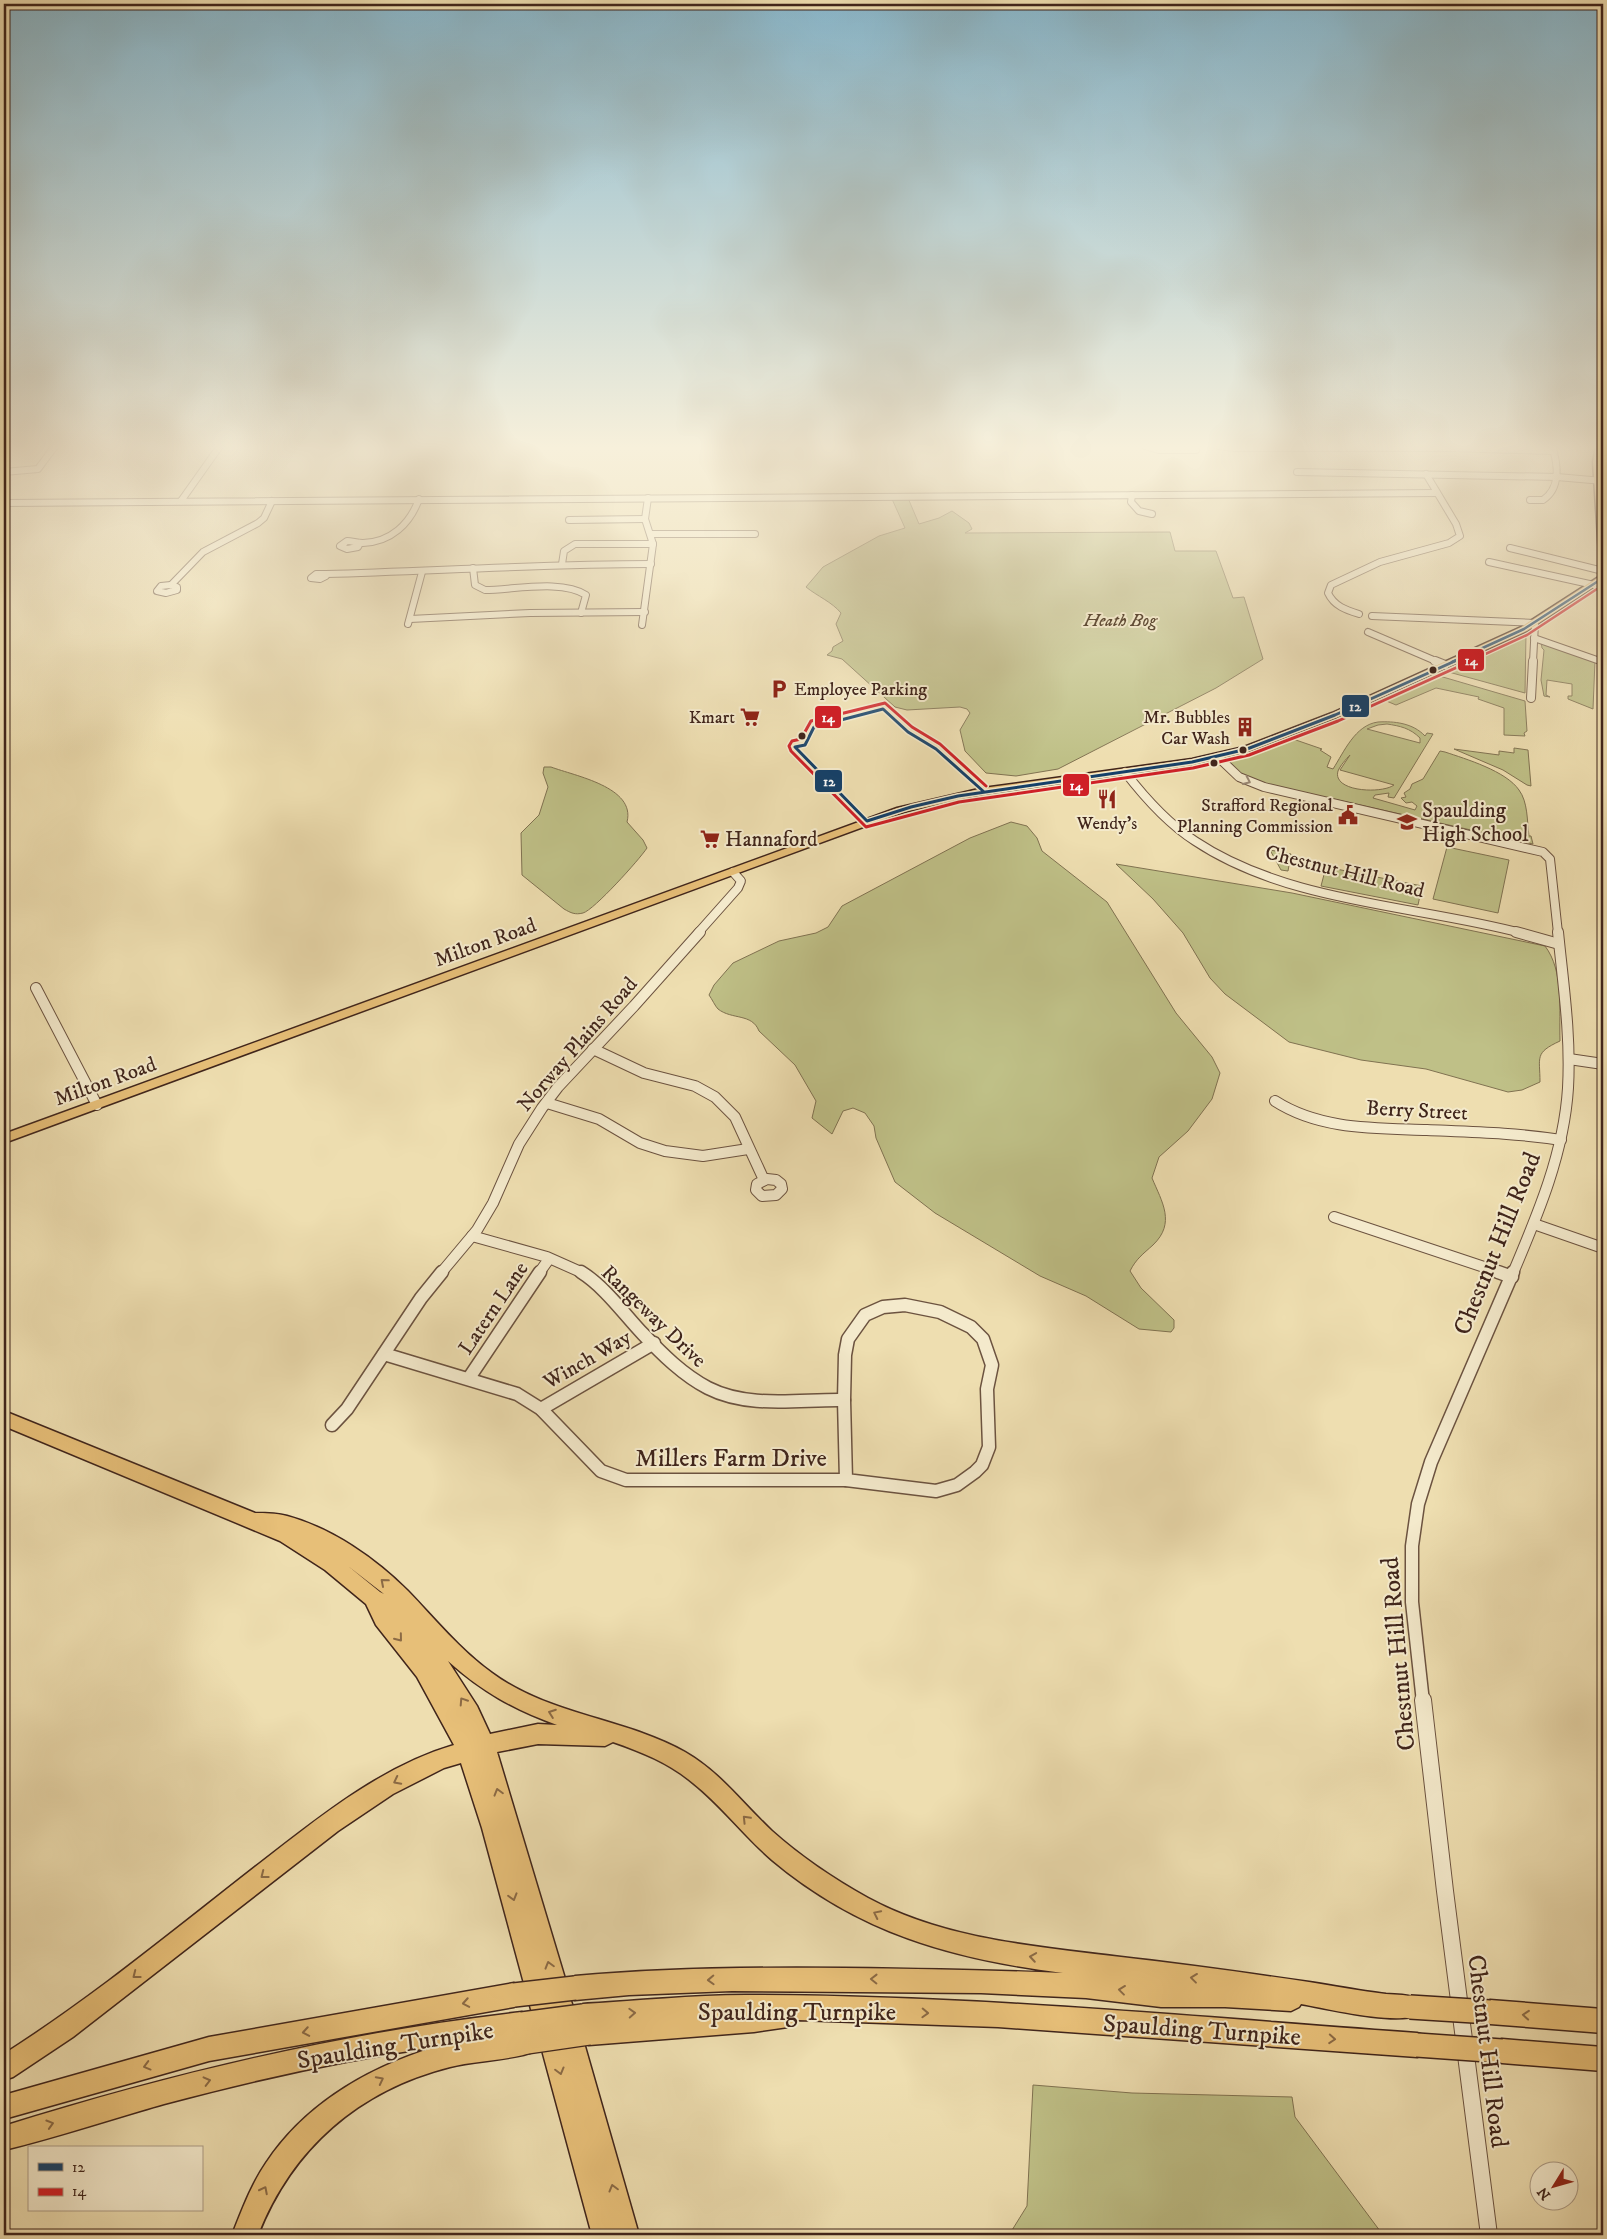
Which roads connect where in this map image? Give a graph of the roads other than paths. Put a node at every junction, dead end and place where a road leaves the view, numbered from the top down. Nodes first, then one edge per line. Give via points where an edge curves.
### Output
1 (206, 550) edge
2 (564, 550) edge
3 (652, 550) edge
4 (1424, 550) edge
5 (1520, 550) edge
6 (1489, 562) dead end
7 (562, 564) junction
8 (651, 564) junction
9 (473, 568) junction
10 (1603, 571) edge
11 (422, 572) junction
12 (326, 574) dead end
13 (1603, 578) edge
14 (171, 585) dead end
15 (1594, 585) junction
16 (581, 612) junction
17 (645, 612) junction
18 (1359, 614) dead end
19 (1372, 616) dead end
20 (1535, 623) junction
21 (642, 624) dead end
22 (1368, 632) dead end
23 (1534, 638) junction
24 (1597, 660) dead end
25 (1445, 665) junction
26 (1532, 698) dead end
27 (1218, 757) junction
28 (1125, 772) junction
29 (733, 872) junction
30 (1559, 944) junction
31 (36, 988) dead end
32 (593, 1049) junction
33 (1569, 1059) junction
34 (1603, 1064) edge
35 (1275, 1101) dead end
36 (546, 1102) junction
37 (98, 1105) junction
38 (4, 1139) edge
39 (1560, 1140) junction
40 (748, 1148) junction
41 (764, 1180) dead end
42 (1334, 1218) dead end
43 (1534, 1224) junction
44 (472, 1236) junction
45 (1603, 1248) edge
46 (549, 1259) junction
47 (1512, 1277) junction
48 (654, 1343) junction
49 (384, 1354) junction
50 (468, 1378) junction
51 (844, 1400) junction
52 (541, 1409) junction
53 (4, 1418) edge
54 (332, 1425) dead end
55 (846, 1480) junction
56 (255, 1521) junction
57 (632, 1738) junction
58 (476, 1748) junction
59 (1380, 2005) junction
60 (1603, 2022) edge
61 (525, 2033) junction
62 (1603, 2059) edge
63 (4, 2068) edge
64 (4, 2107) edge
65 (4, 2138) edge
66 (580, 2142) junction
67 (245, 2235) edge
68 (594, 2235) edge
69 (605, 2235) edge
70 (626, 2235) edge
71 (1489, 2235) edge

1 - 14 street
2 - 7 street
3 - 8 street
4 - 18 street via 1380,562 1329,588 1328,595 1332,601
5 - 10 street
6 - 15 street
7 - 8 street
7 - 9 street via 536,568
8 - 17 street
9 - 11 street
9 - 16 street via 475,585 485,590 563,588 582,591 586,595
11 - 12 street
11 - 16 street via 409,621
13 - 15 main road, Milton Road
15 - 20 main road, Milton Road
16 - 17 street
17 - 21 street
19 - 20 street
20 - 23 street
20 - 25 main road, Milton Road
22 - 25 street
23 - 24 street
23 - 26 street
25 - 27 main road, Milton Road via 1313,724
27 - 28 main road, Milton Road
27 -> 30 street, Chestnut Hill Road via 1245,780 1283,792 1546,853 1550,859
28 - 29 main road, Milton Road via 944,798 892,812
28 - 30 street, Chestnut Hill Road via 1181,830 1206,848 1245,868 1313,890
29 - 32 street, Norway Plains Road via 741,881 738,888
29 - 37 main road, Milton Road
30 - 33 street, Chestnut Hill Road via 1567,1004
31 - 37 street
32 - 36 street, Norway Plains Road
32 - 40 street via 644,1073 710,1093 734,1117
33 - 34 street
33 - 39 street, Chestnut Hill Road via 1566,1111
35 - 39 street, Berry Street via 1302,1116 1346,1124
36 - 40 street via 599,1119 640,1143 665,1152 702,1156
36 - 44 street, Norway Plains Road via 526,1132 493,1203
37 - 38 main road, Milton Road
39 - 43 street, Chestnut Hill Road via 1549,1184
40 - 41 street
42 - 47 street
43 - 45 street
43 - 47 street, Chestnut Hill Road
44 - 46 street, Rangeway Drive
44 - 49 street, Norway Plains Road via 421,1298
46 - 48 street, Rangeway Drive via 587,1276
46 - 50 street, Latern Lane
47 - 71 street, Chestnut Hill Road via 1425,1479 1414,1528 1411,1571 1445,1891
48 - 51 street, Rangeway Drive via 699,1384 723,1394 766,1400
48 - 52 street, Winch Way
49 - 50 street, Millers Farm Drive
49 - 54 street, Norway Plains Road via 347,1409
50 - 52 street, Millers Farm Drive via 517,1394
51 - 55 street, Millers Farm Drive
51 - 55 street, Millers Farm Drive via 848,1339 865,1316 883,1307 912,1306 955,1318 983,1338 990,1355 992,1365 987,1398 989,1447 975,1472 957,1485 936,1491
52 - 55 street, Millers Farm Drive via 601,1472 626,1480
53 - 56 highway
57 -> 56 highway via 556,1714 501,1690 465,1664 387,1584 360,1564 312,1534 285,1523
56 - 58 highway via 287,1536 332,1564 373,1598 396,1610 434,1657 470,1713
57 - 58 highway via 538,1734
59 -> 57 highway via 1263,1986 1058,1961 967,1947 932,1937 878,1915 810,1875 767,1840 702,1776 679,1760
58 -> 63 highway via 440,1759 352,1808 65,2029
58 -> 66 highway via 493,1828
70 -> 58 highway via 587,2095
60 -> 59 highway, Spaulding Turnpike, bridge
59 -> 64 highway, Spaulding Turnpike, bridge via 981,1981 732,1979 629,1983 514,1995 209,2049
61 -> 62 highway, Spaulding Turnpike, bridge via 586,2025 754,2020 824,2010 1072,2019
65 -> 61 highway, Spaulding Turnpike via 146,2096 326,2053 392,2041
67 -> 61 highway via 271,2177 309,2129 340,2104 384,2078 421,2063
66 - 68 highway
66 - 69 highway

